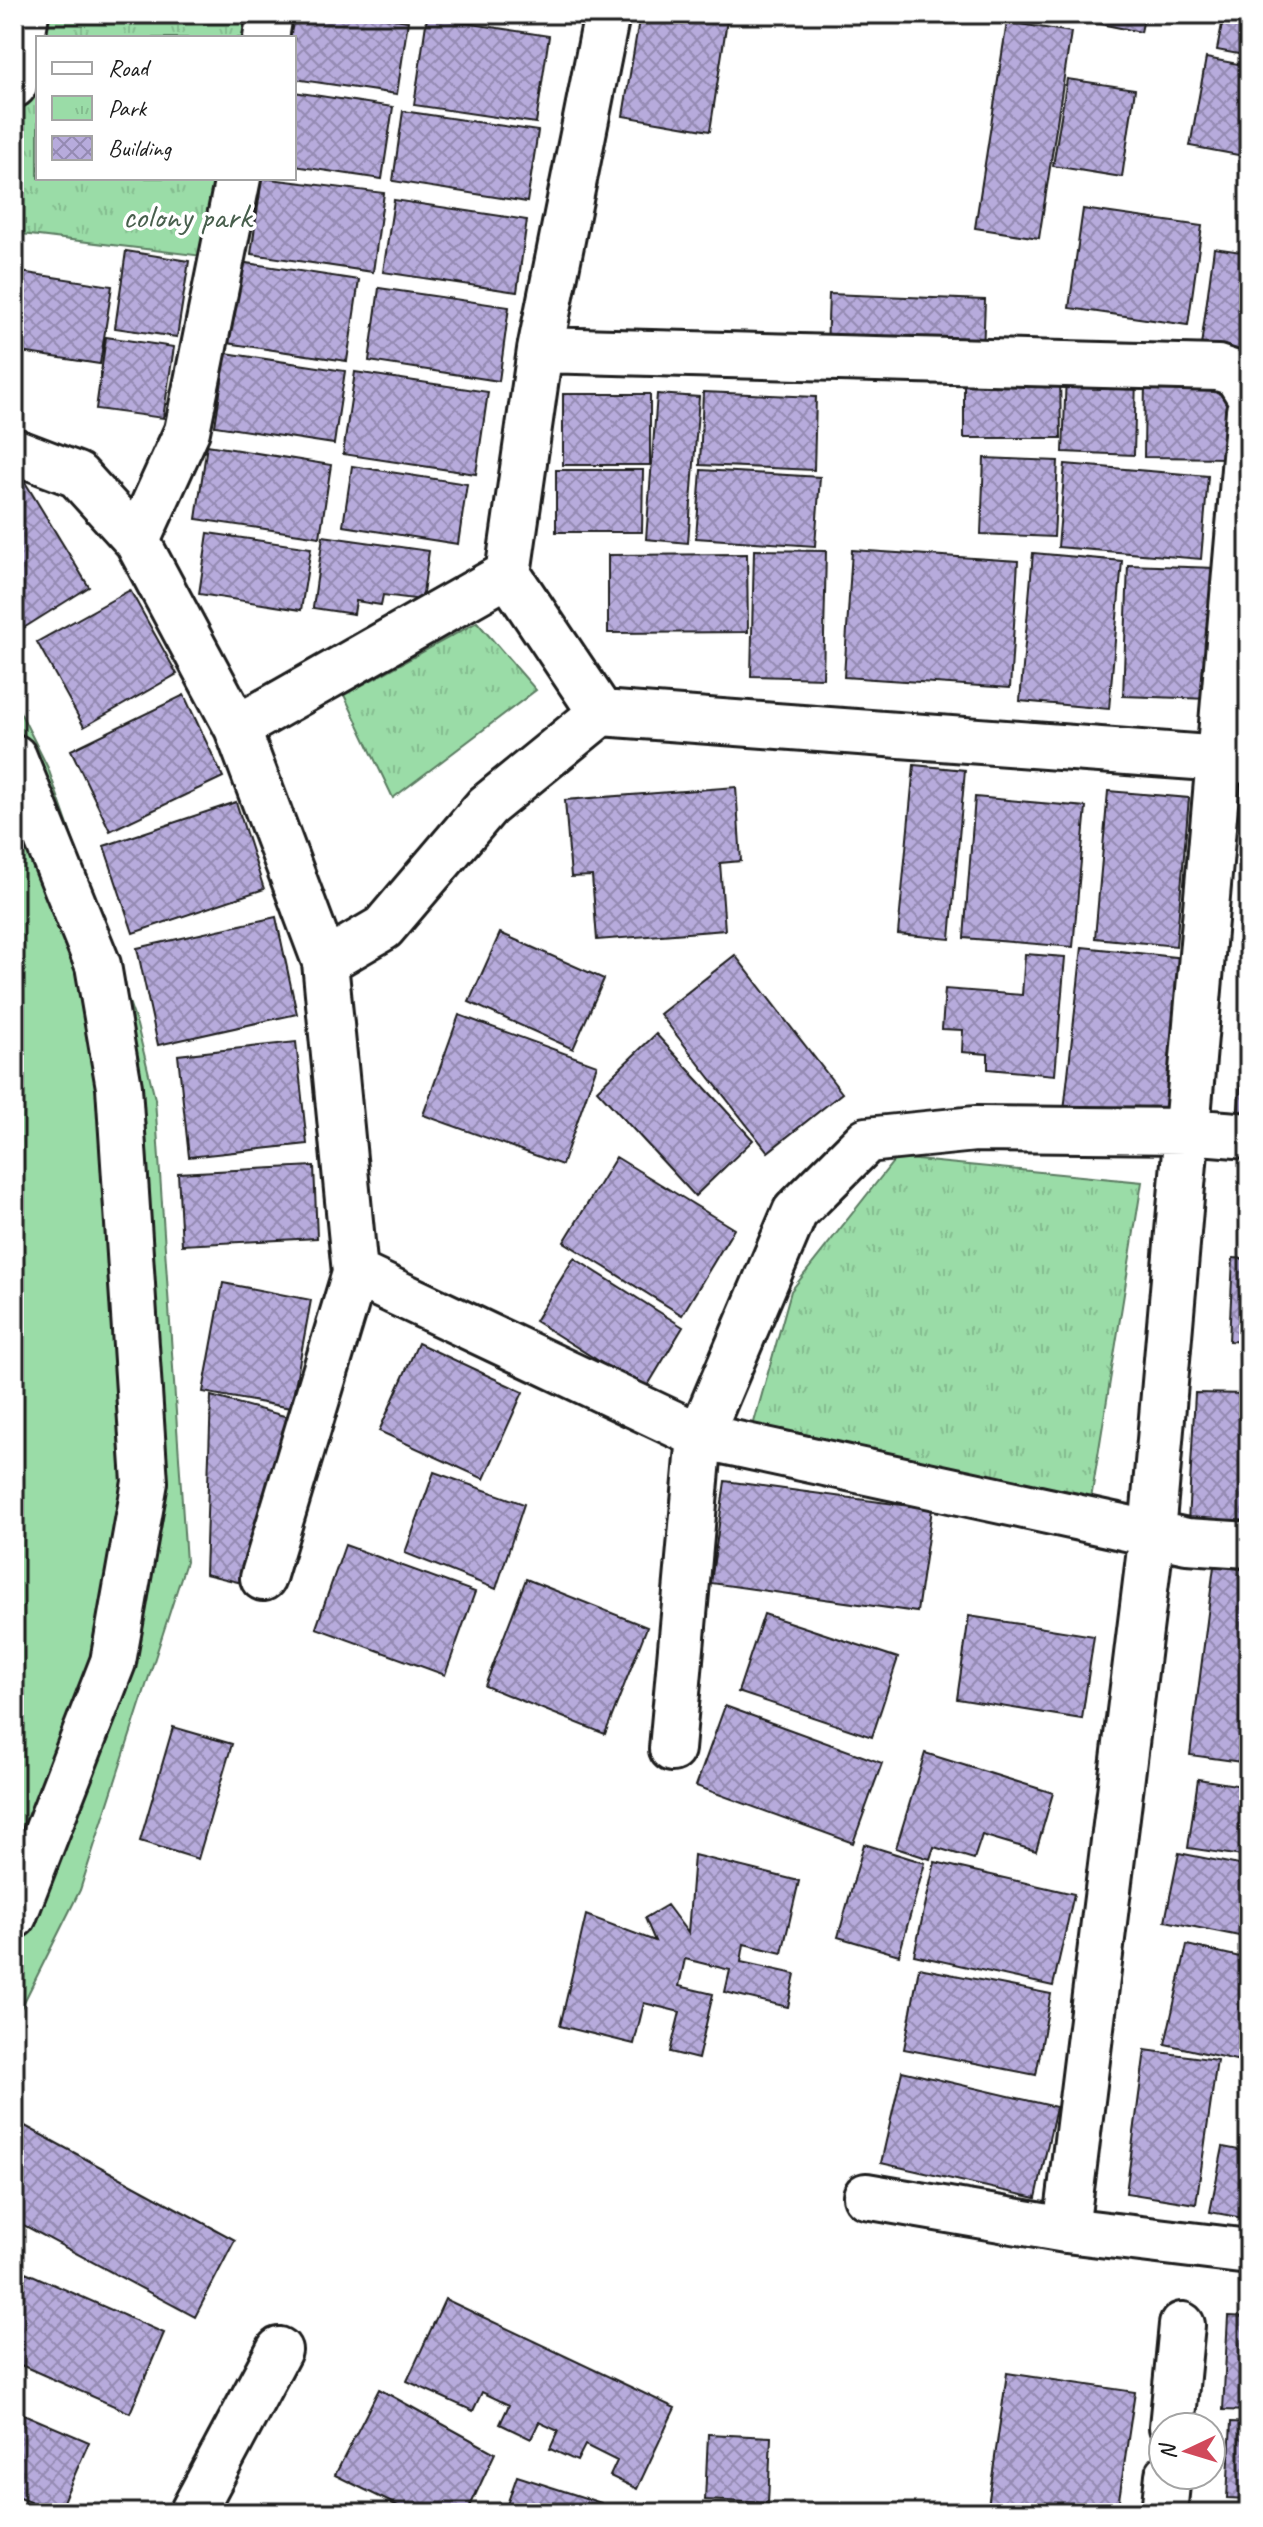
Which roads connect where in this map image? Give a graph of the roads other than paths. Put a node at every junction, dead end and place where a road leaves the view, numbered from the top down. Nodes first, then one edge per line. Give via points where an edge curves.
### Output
1 (26, 14) edge
2 (270, 14) edge
3 (607, 14) edge
4 (266, 36) edge
5 (14, 85) edge
6 (238, 180) edge
7 (540, 350) junction
8 (1249, 395) edge
9 (1249, 411) edge
10 (14, 451) edge
11 (137, 541) junction
12 (508, 574) junction
13 (601, 713) junction
14 (237, 728) junction
15 (14, 757) edge
16 (1235, 760) edge
17 (325, 962) junction
18 (1187, 1131) junction
19 (1249, 1136) edge
20 (355, 1273) junction
21 (700, 1436) junction
22 (1152, 1533) junction
23 (1249, 1545) edge
24 (263, 1578) dead end
25 (672, 1749) dead end
26 (14, 1916) edge
27 (866, 2196) dead end
28 (1066, 2230) junction
29 (1249, 2252) edge
30 (1182, 2325) dead end
31 (279, 2350) dead end
32 (1174, 2411) edge
33 (1166, 2491) edge
34 (192, 2513) edge
35 (1164, 2513) edge

1 - 5 street
2 - 4 street
3 - 7 street
6 - 11 street via 187,431
7 - 8 street via 1218,368 1236,374
7 - 12 street
9 - 16 street
10 - 11 street via 77,475
11 - 14 street
12 - 13 street
12 - 14 street
13 - 16 street
13 - 17 street via 487,806 383,928
14 - 17 street
15 - 26 street via 98,965 119,1087 145,1482 113,1662
16 - 18 street
17 - 20 street
18 - 19 street
18 - 21 street via 975,1129 867,1140 795,1212
18 - 22 street
20 - 21 street
20 - 24 street
21 - 22 street
21 - 25 street
22 - 23 street
22 - 28 street
27 - 28 street
28 - 29 street
30 - 32 street
31 - 34 street
33 - 35 street

